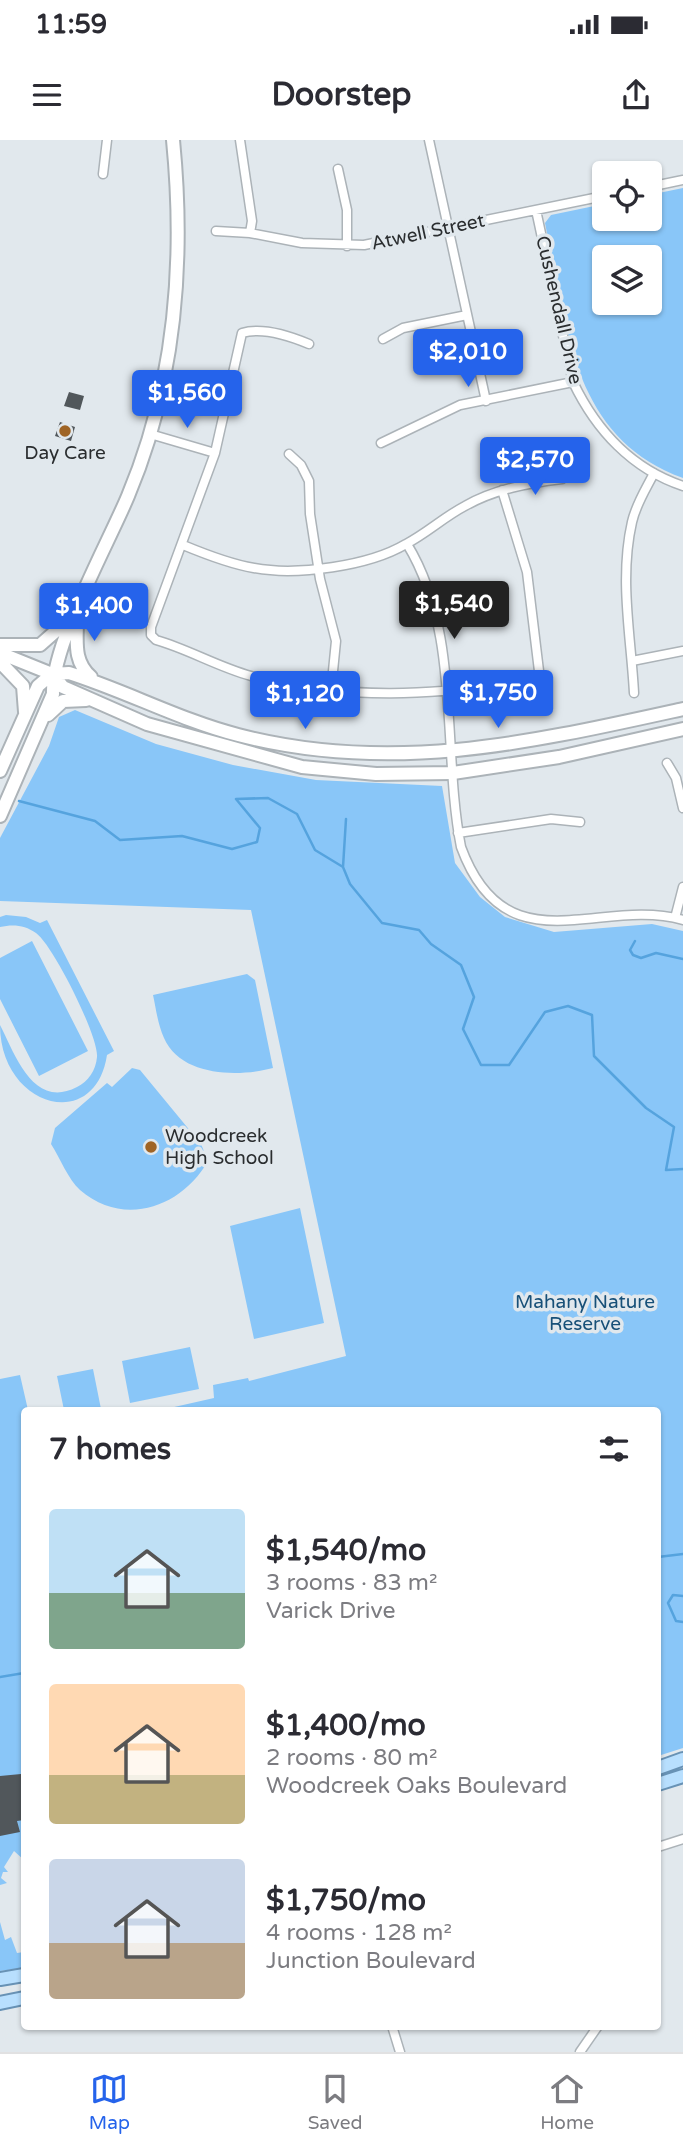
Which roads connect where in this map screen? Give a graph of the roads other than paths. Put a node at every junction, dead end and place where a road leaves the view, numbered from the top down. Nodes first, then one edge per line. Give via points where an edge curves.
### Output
1 (107, 140) edge
2 (173, 140) edge
3 (240, 140) edge
4 (429, 140) edge
5 (338, 169) dead end
6 (103, 174) dead end
7 (683, 180) edge
8 (662, 184) edge
9 (592, 198) edge
10 (536, 209) junction
11 (447, 228) junction
12 (216, 231) dead end
13 (250, 233) junction
14 (347, 246) junction
15 (467, 315) junction
16 (383, 339) dead end
17 (309, 344) dead end
18 (573, 382) junction
19 (486, 401) junction
20 (150, 434) junction
21 (381, 443) dead end
22 (215, 453) junction
23 (289, 454) dead end
24 (654, 473) junction
25 (562, 480) dead end
26 (683, 486) edge
27 (502, 490) junction
28 (407, 544) junction
29 (183, 545) junction
30 (318, 567) junction
31 (77, 612) junction
32 (0, 645) edge
33 (683, 651) edge
34 (0, 653) edge
35 (0, 662) edge
36 (632, 662) junction
37 (52, 674) junction
38 (96, 681) junction
39 (331, 691) junction
40 (447, 693) junction
41 (634, 693) dead end
42 (93, 701) junction
43 (683, 709) edge
44 (25, 716) junction
45 (41, 724) junction
46 (683, 729) edge
47 (451, 752) junction
48 (667, 764) dead end
49 (0, 771) edge
50 (453, 773) junction
51 (683, 808) edge
52 (0, 816) edge
53 (580, 822) dead end
54 (458, 833) junction
55 (683, 887) edge
56 (679, 919) edge
57 (683, 1759) edge
58 (661, 1767) edge
59 (683, 1776) edge
60 (661, 1783) edge
61 (683, 1839) edge
62 (661, 1846) edge
63 (21, 1976) edge
64 (0, 1979) edge
65 (21, 1999) edge
66 (0, 2003) edge
67 (393, 2030) edge
68 (595, 2030) edge
69 (400, 2052) edge
70 (580, 2052) edge

1 - 6 street
2 - 20 main road via 180,259 165,375
3 - 13 street
4 - 11 street
5 - 14 street via 347,210
7 - 8 street
9 - 10 street, Atwell Street
10 - 11 street, Atwell Street
10 - 18 street, Cushendall Drive
11 - 14 street, Atwell Street
11 - 15 street
12 - 13 street, Atwell Street
13 - 14 street, Atwell Street via 283,241
15 - 16 street via 403,328
15 - 19 street
17 - 22 street via 281,334 242,334
18 - 19 street
18 - 24 street, Cushendall Drive via 585,407 623,453
19 - 21 street via 446,410
20 - 22 street
20 - 31 main road
22 - 29 street
23 - 30 street via 309,481
24 - 26 street, Cushendall Drive
24 - 36 street via 632,520 628,547 625,590
25 - 27 street
27 - 28 street via 466,505
27 - 40 street via 531,590 538,678
28 - 30 street via 370,559
28 - 40 street via 424,579
29 - 30 street via 257,569
29 - 39 street via 150,635 249,675
30 - 39 street via 337,641
31 - 32 main road via 40,645
31 - 37 main road
31 - 38 main road via 79,664
33 - 36 street
34 - 37 main road
35 - 44 main road via 23,686
36 - 41 street
37 - 38 main road via 69,673
37 - 42 main road via 63,687
37 - 44 main road via 38,686
37 - 45 main road via 53,694
38 - 47 main road via 197,722 267,742 373,754
39 - 40 street
40 - 47 street
42 - 45 main road via 63,701
42 - 50 main road via 146,724 302,767 398,775
43 - 47 main road via 514,745
44 - 49 main road
45 - 52 main road
46 - 50 main road via 532,762
47 - 50 street
48 - 51 street via 676,778
50 - 54 street
53 - 54 street via 551,819
54 - 56 street via 465,859 477,878 515,912 557,923 646,914
55 - 56 street
57 - 58 main road
59 - 60 main road
61 - 62 street
63 - 64 main road
65 - 66 main road
67 - 69 street
68 - 70 street

